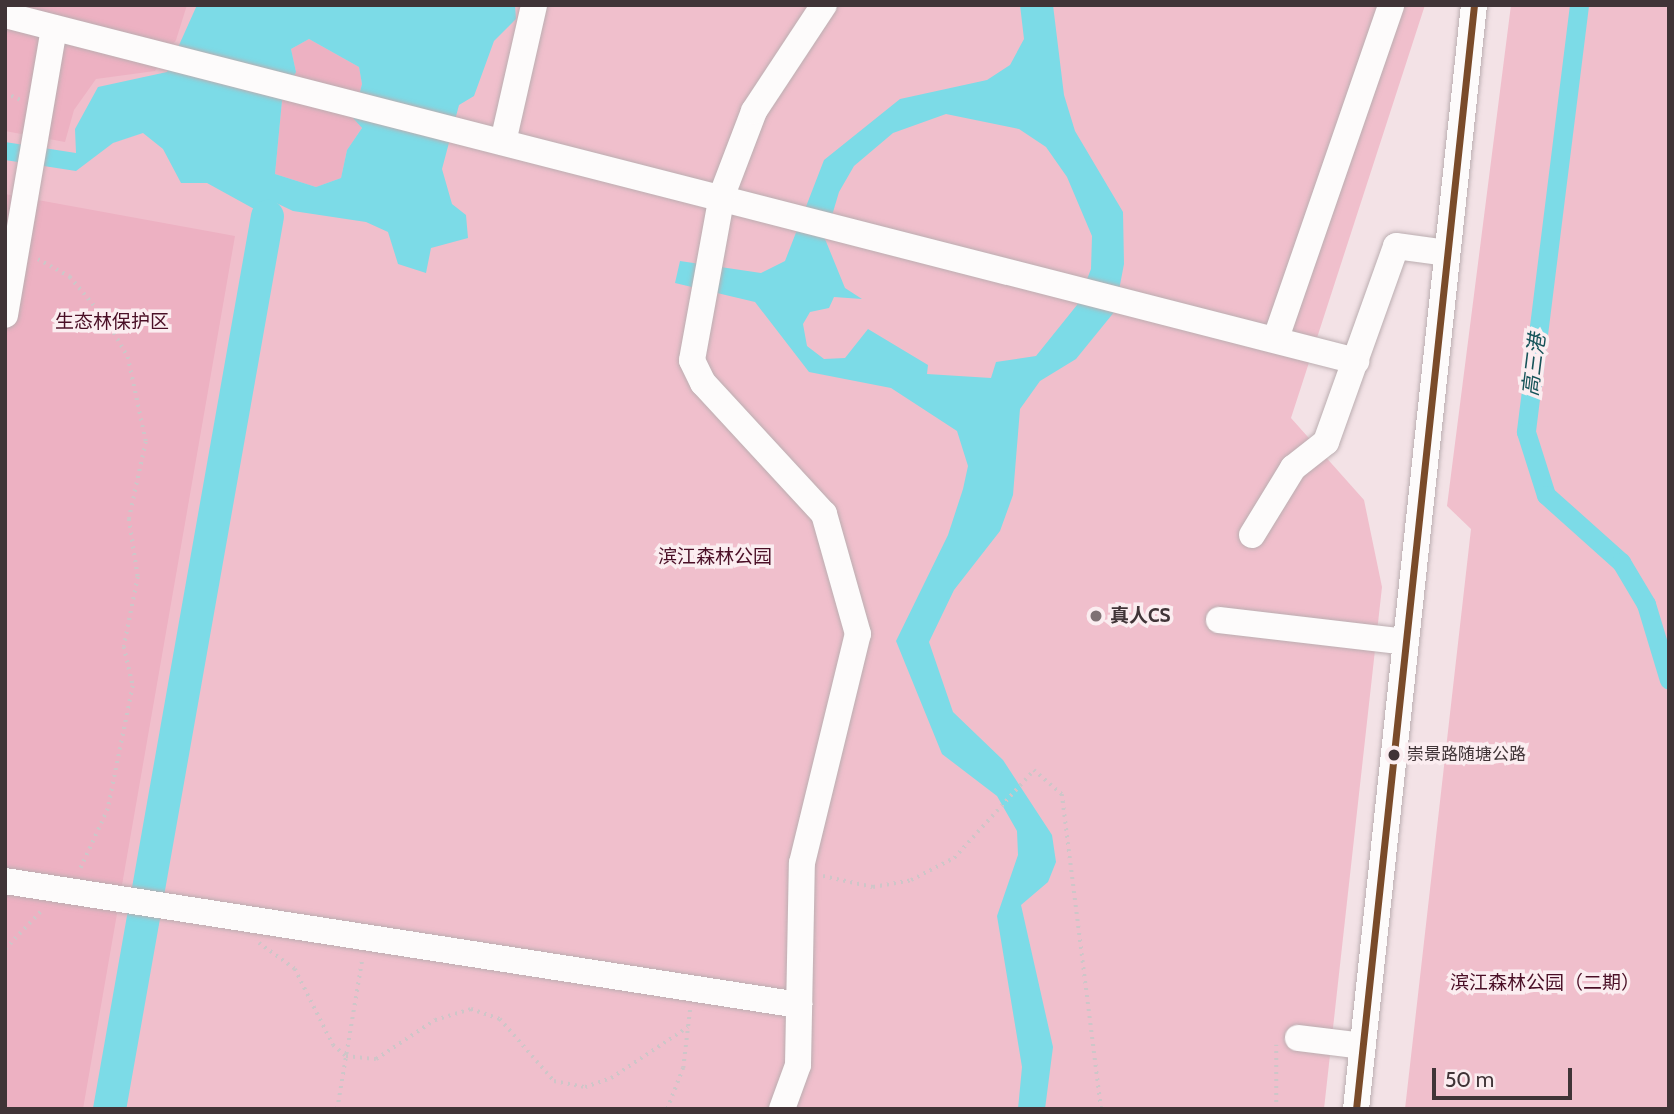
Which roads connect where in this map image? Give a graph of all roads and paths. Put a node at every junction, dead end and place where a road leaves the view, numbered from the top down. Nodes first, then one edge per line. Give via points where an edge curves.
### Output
1 (534, 5) edge
2 (824, 5) edge
3 (1391, 5) edge
4 (1474, 5) edge
5 (5, 15) edge
6 (54, 27) junction
7 (503, 142) junction
8 (722, 195) junction
9 (17, 248) junction
10 (1447, 253) junction
11 (5, 315) edge
12 (1276, 338) junction
13 (1356, 361) junction
14 (1252, 535) dead end
15 (1219, 620) dead end
16 (1406, 642) junction
17 (802, 866) junction
18 (5, 881) edge
19 (62, 890) junction
20 (234, 916) junction
21 (366, 937) junction
22 (5, 949) edge
23 (692, 989) junction
24 (799, 1005) junction
25 (688, 1027) junction
26 (1287, 1037) joint
27 (1363, 1046) junction
28 (346, 1056) junction
29 (337, 1109) edge
30 (667, 1109) edge
31 (782, 1109) edge
32 (1101, 1109) edge
33 (1276, 1109) edge
34 (1356, 1109) edge

1 - 7 street
2 - 8 street via 754,111
3 - 12 street
4 - 10 street
5 - 6 street
6 - 7 street
6 - 9 street
7 - 8 street
8 - 12 street
8 - 17 street via 692,360 703,383 824,514 846,574 858,634
9 - 11 street
9 - 19 path via 71,277 107,321 128,357 146,442 129,519 138,577 124,647 133,686 108,809 92,850
10 - 13 street via 1396,246
10 - 16 street
12 - 13 street
13 - 14 street via 1326,442 1293,468
15 - 16 street
16 - 27 street
17 - 24 street
17 - 32 path via 843,886 911,880 954,858 1034,770 1062,794
18 - 19 street
19 - 20 street
19 - 22 path
20 - 21 street
20 - 28 path via 268,952 295,969 334,1045
21 - 23 street
21 - 28 path
23 - 24 street
23 - 25 path
24 - 31 street via 799,1065
25 - 28 path via 611,1077 585,1087 554,1081 500,1019 471,1009 435,1020 376,1059
25 - 30 path via 683,1068
26 - 27 street
26 - 33 path
27 - 34 street
28 - 29 path

